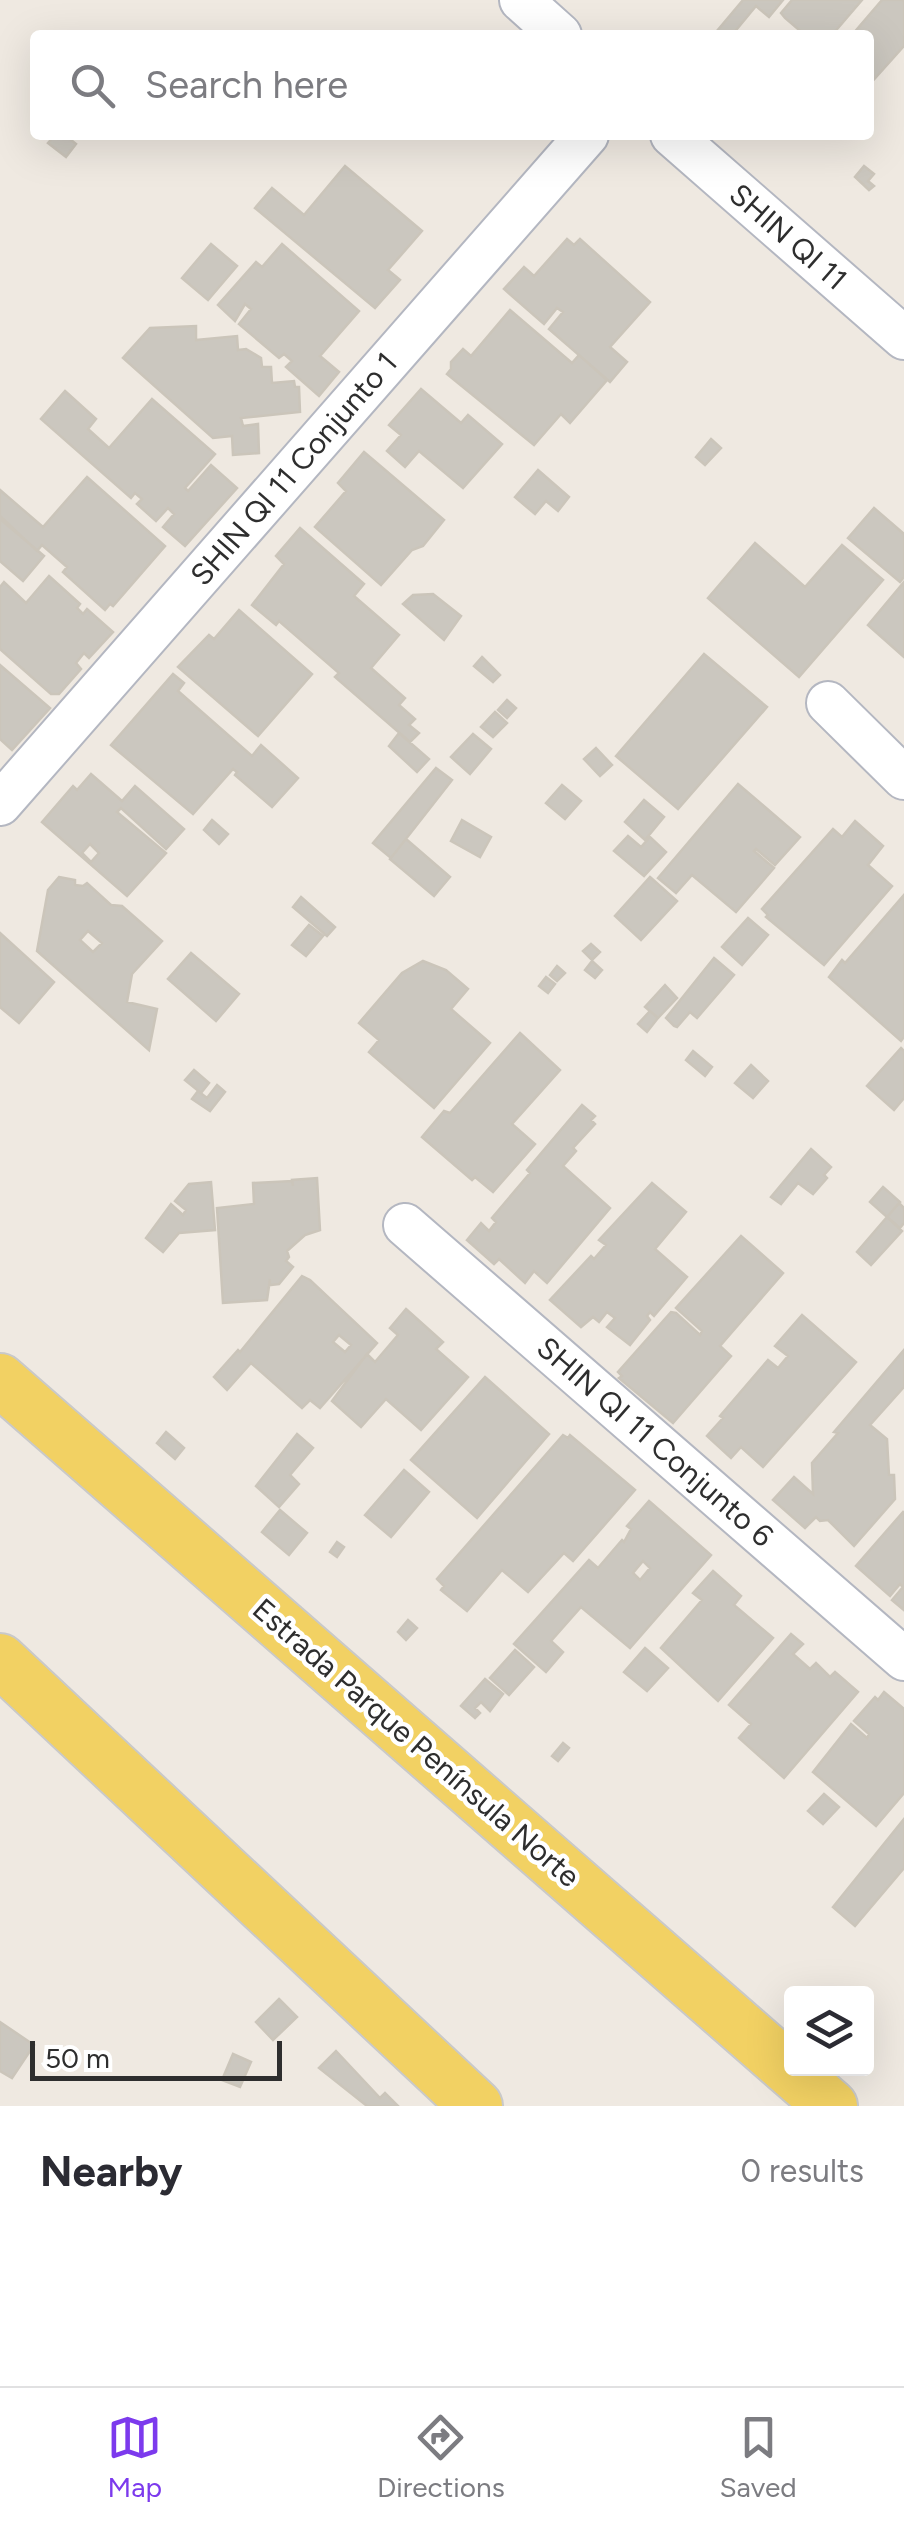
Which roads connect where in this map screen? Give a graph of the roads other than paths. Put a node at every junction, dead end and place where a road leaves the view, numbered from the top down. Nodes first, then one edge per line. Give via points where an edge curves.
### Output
1 (521, 0) edge
2 (554, 30) edge
3 (584, 140) edge
4 (678, 140) edge
5 (904, 338) edge
6 (828, 703) dead end
7 (904, 778) edge
8 (0, 804) edge
9 (405, 1224) dead end
10 (0, 1380) edge
11 (904, 1659) edge
12 (0, 1660) edge
13 (476, 2106) edge
14 (831, 2106) edge

1 - 2 street
3 - 8 street, SHIN QI 11 Conjunto 1
4 - 5 street, SHIN QI 11
6 - 7 street
9 - 11 street, SHIN QI 11 Conjunto 6
10 - 14 main road, Estrada Parque Península Norte
12 - 13 main road

